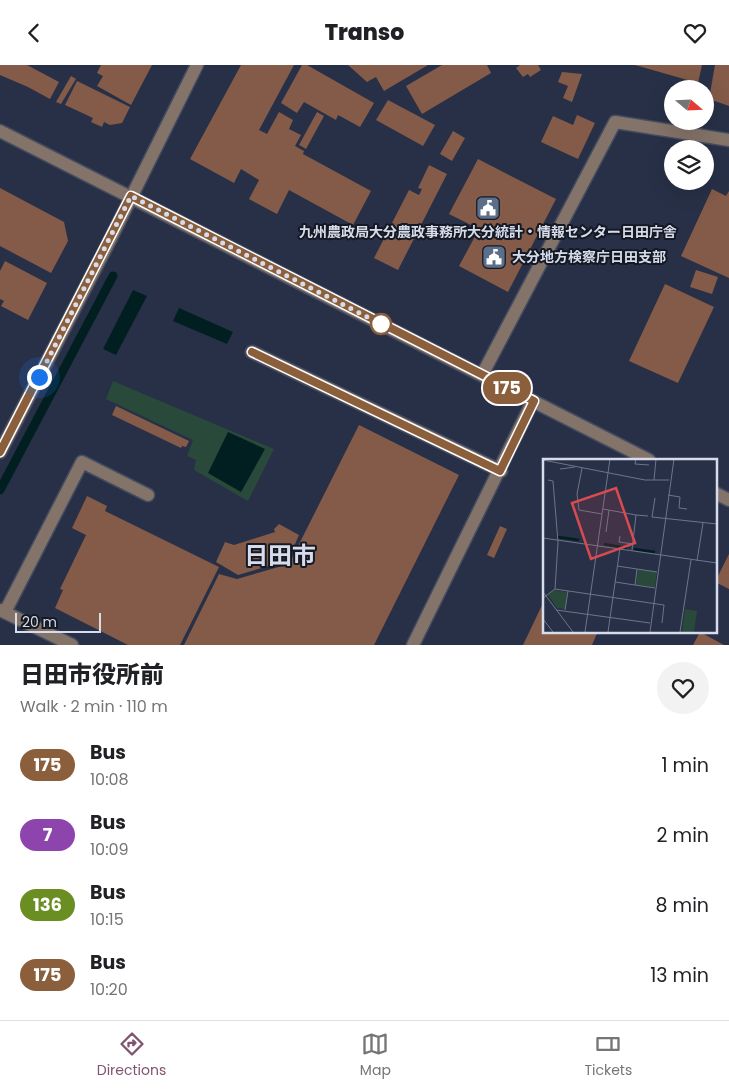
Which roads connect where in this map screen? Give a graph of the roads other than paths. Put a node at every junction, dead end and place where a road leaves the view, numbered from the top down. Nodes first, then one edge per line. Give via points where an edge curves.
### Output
1 (197, 65) edge
2 (0, 131) edge
3 (729, 140) edge
4 (131, 196) junction
5 (252, 352) dead end
6 (482, 375) junction
7 (534, 401) junction
8 (2, 445) edge
9 (647, 459) edge
10 (500, 471) junction
11 (716, 494) edge
12 (148, 495) dead end
13 (729, 500) edge
14 (2, 611) edge
15 (72, 645) edge
16 (413, 645) edge

1 - 4 street
2 - 4 street
3 - 6 street via 615,122
4 - 6 street
4 - 8 street
5 - 10 street
6 - 7 street
7 - 9 street
7 - 10 street
10 - 16 street
11 - 13 street
12 - 14 street via 82,462
14 - 15 street

